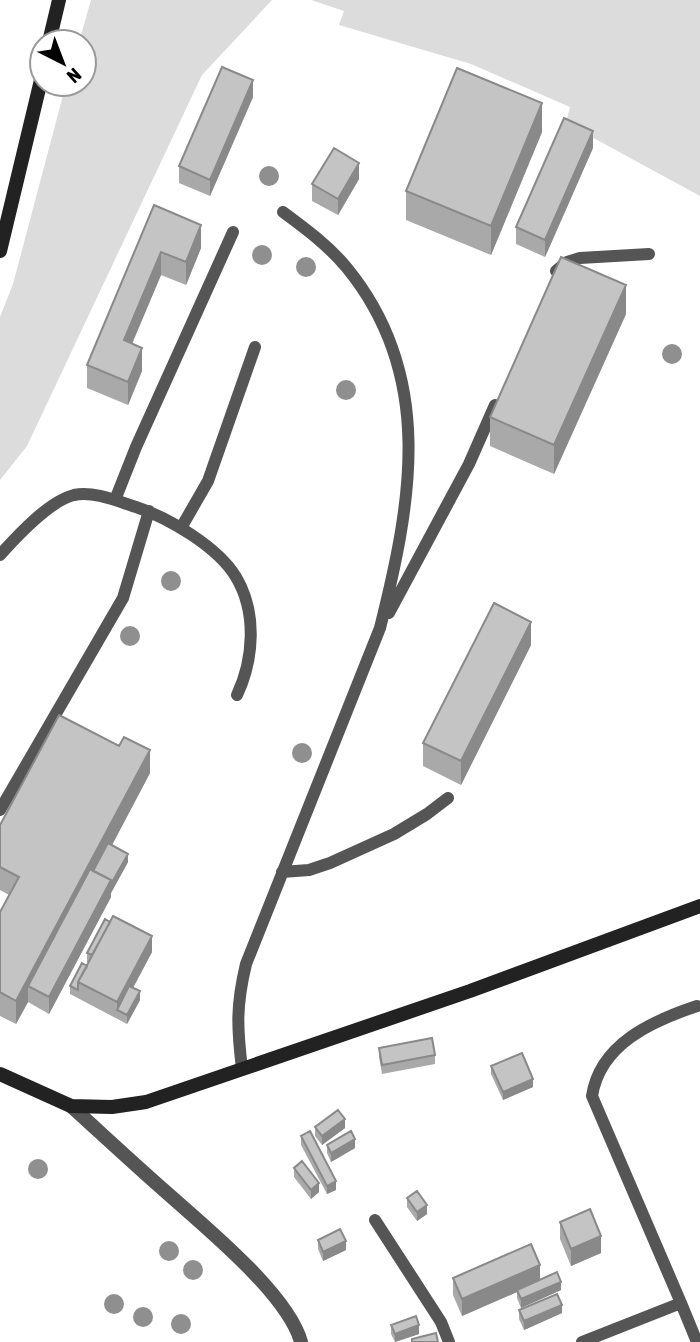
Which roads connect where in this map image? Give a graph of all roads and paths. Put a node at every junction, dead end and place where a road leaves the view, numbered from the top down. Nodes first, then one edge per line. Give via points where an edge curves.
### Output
1 (59, 0) edge
2 (52, 28) edge
3 (37, 98) edge
4 (283, 212) dead end
5 (233, 232) dead end
6 (0, 251) edge
7 (649, 254) dead end
8 (548, 285) edge
9 (255, 347) dead end
10 (503, 388) edge
11 (116, 500) junction
12 (149, 511) junction
13 (181, 528) junction
14 (0, 555) edge
15 (380, 628) junction
16 (237, 695) dead end
17 (448, 798) dead end
18 (0, 810) edge
19 (282, 872) junction
20 (700, 906) edge
21 (697, 1006) dead end
22 (242, 1069) junction
23 (0, 1074) edge
24 (71, 1105) junction
25 (375, 1220) dead end
26 (681, 1303) junction
27 (301, 1342) edge
28 (449, 1342) edge
29 (582, 1342) edge
30 (696, 1342) edge

1 - 2 main road
3 - 6 main road
4 - 15 lane via 346,267 371,302 394,350 407,400 410,454 403,519
5 - 11 lane
7 - 8 lane via 580,258 554,272
9 - 13 lane via 208,481
10 - 15 lane via 469,464
11 - 12 lane
11 - 14 lane via 72,495 43,513
12 - 13 lane
12 - 18 lane via 123,598
13 - 16 lane via 235,575 246,598 250,645
15 - 19 lane
17 - 19 lane via 394,834 341,858 309,870
19 - 22 lane via 239,991 236,1024
20 - 22 main road
21 - 26 lane via 628,1039 603,1066 592,1097
22 - 24 main road via 146,1102 112,1107
23 - 24 main road
24 - 27 street via 240,1258 292,1322
25 - 28 lane via 441,1322
26 - 29 lane
26 - 30 lane

